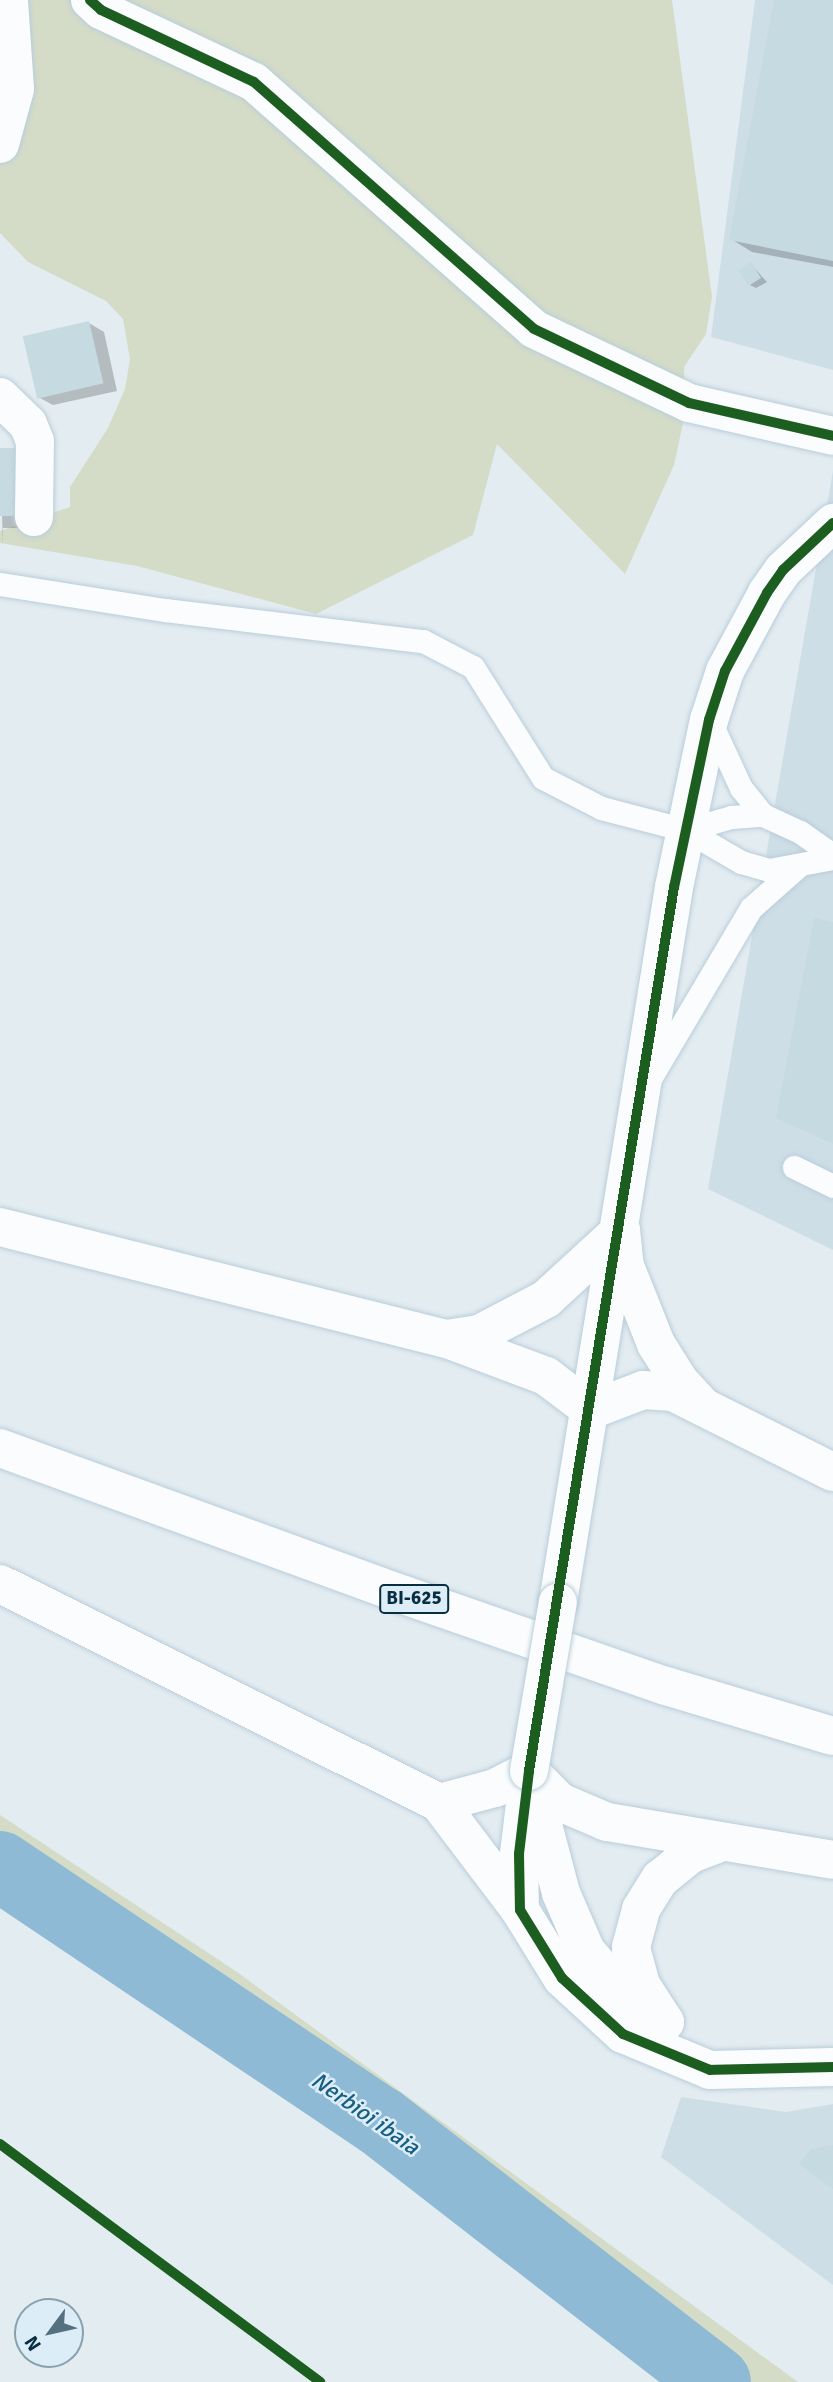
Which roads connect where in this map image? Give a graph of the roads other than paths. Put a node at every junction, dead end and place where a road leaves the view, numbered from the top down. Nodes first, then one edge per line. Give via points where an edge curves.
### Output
1 (9, 0) edge
2 (90, 0) edge
3 (0, 144) edge
4 (0, 397) edge
5 (833, 436) edge
6 (34, 517) dead end
7 (833, 523) edge
8 (0, 583) edge
9 (709, 720) junction
10 (763, 814) junction
11 (686, 830) junction
12 (833, 856) edge
13 (796, 868) junction
14 (642, 1091) junction
15 (794, 1167) dead end
16 (833, 1186) edge
17 (0, 1227) edge
18 (621, 1230) junction
19 (447, 1339) junction
20 (703, 1407) junction
21 (592, 1410) junction
22 (0, 1448) edge
23 (833, 1472) edge
24 (0, 1584) edge
25 (833, 1736) edge
26 (529, 1771) junction
27 (439, 1803) junction
28 (719, 1843) junction
29 (833, 1860) edge
30 (520, 1910) junction
31 (665, 2022) junction
32 (833, 2050) edge
33 (833, 2067) edge

1 - 3 main road via 15,89
2 - 5 main road via 101,10 254,82 534,329 689,403
4 - 6 main road via 28,424 35,441
7 - 9 main road via 783,570 767,593 725,671
8 - 11 lane via 165,610 423,641 473,667 543,778 601,808
9 - 10 lane via 741,788
9 - 11 main road
10 - 11 lane via 731,817
10 - 12 lane
11 - 13 lane via 741,862 769,870
11 - 14 main road
12 - 13 lane
13 - 14 lane via 751,908
14 - 18 main road
15 - 16 lane
17 - 19 main road
18 - 19 main road via 546,1299 480,1334
18 - 20 main road via 625,1266 656,1344
18 - 21 main road
19 - 21 main road via 546,1376
20 - 21 main road via 673,1392 643,1390
20 - 23 main road
21 - 26 main road, bridge
22 - 25 main road, BI-625 via 443,1609 666,1686
24 - 27 main road
26 - 27 main road via 495,1788
26 - 28 main road via 560,1802 607,1822
26 - 30 main road via 519,1854
26 - 31 main road via 561,1893 586,1951 618,1988
27 - 30 main road
28 - 29 main road
28 - 31 main road via 691,1854 660,1879 641,1909 631,1947 641,1986
30 - 33 main road via 562,1978 623,2034 710,2070
31 - 32 main road via 709,2042 776,2053

